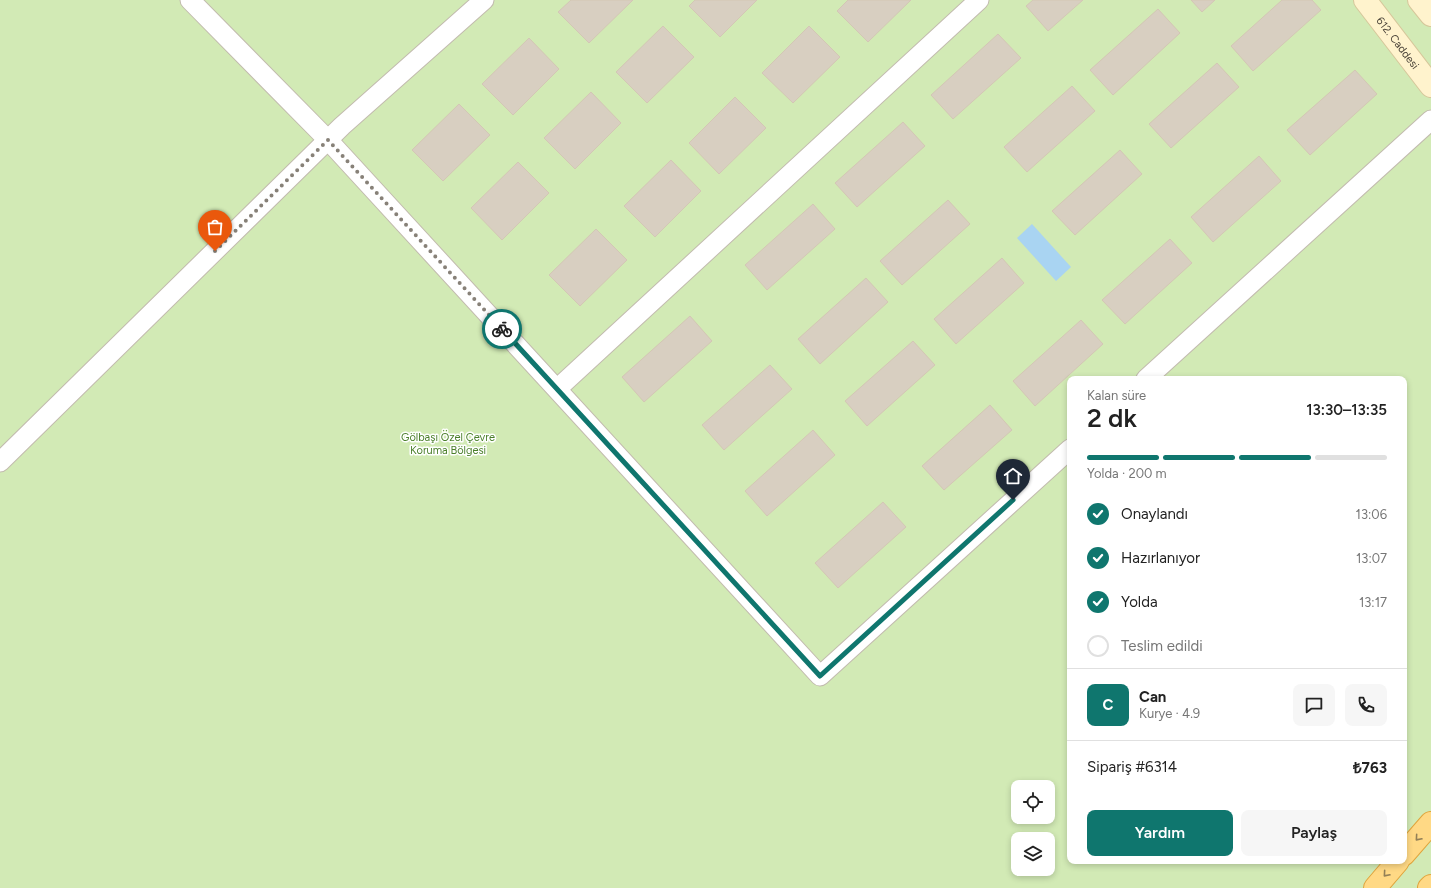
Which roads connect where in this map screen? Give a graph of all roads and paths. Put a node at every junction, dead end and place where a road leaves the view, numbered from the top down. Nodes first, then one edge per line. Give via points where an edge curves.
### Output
1 (190, 0) edge
2 (484, 0) edge
3 (979, 0) edge
4 (1365, 0) edge
5 (1419, 0) edge
6 (1431, 15) edge
7 (1431, 86) edge
8 (1431, 120) edge
9 (328, 140) junction
10 (1149, 376) edge
11 (556, 389) junction
12 (1067, 452) edge
13 (0, 462) edge
14 (1431, 822) edge
15 (1407, 850) edge
16 (1395, 864) edge
17 (1375, 888) edge

1 - 9 street
2 - 9 street
3 - 11 street
4 - 7 main road, 612. Caddesi
5 - 6 main road
8 - 10 street
9 - 11 street
9 - 13 street
11 - 12 street via 820,676
14 -> 15 highway
16 -> 17 highway

